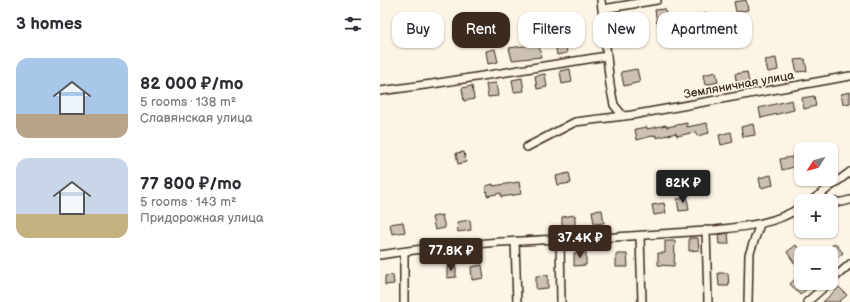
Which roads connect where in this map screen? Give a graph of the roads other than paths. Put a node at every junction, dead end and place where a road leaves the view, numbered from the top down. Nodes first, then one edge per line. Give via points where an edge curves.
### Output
1 (601, 0) edge
2 (657, 0) edge
3 (603, 9) junction
4 (607, 56) junction
5 (850, 76) edge
6 (380, 91) edge
7 (623, 116) junction
8 (527, 147) dead end
9 (850, 172) edge
10 (820, 194) edge
11 (850, 200) edge
12 (838, 202) edge
13 (794, 211) edge
14 (760, 224) junction
15 (706, 230) junction
16 (640, 236) junction
17 (560, 240) junction
18 (515, 242) junction
19 (404, 252) junction
20 (380, 255) edge
21 (850, 264) edge
22 (838, 275) edge
23 (821, 290) edge
24 (404, 302) edge
25 (517, 302) edge
26 (561, 302) edge
27 (642, 302) edge
28 (708, 302) edge
29 (748, 302) edge
30 (807, 302) edge

1 - 3 street
2 - 3 street
3 - 4 street
4 - 6 street
4 - 7 street via 614,105
5 - 7 street, Земляничная улица
7 - 8 street, Земляничная улица via 575,122
9 - 10 street
11 - 12 street
13 - 14 street via 774,221
14 - 15 street
14 - 29 street via 749,255
15 - 16 street
15 - 28 street
16 - 17 street
16 - 27 street
17 - 18 street
17 - 26 street
18 - 19 street
18 - 25 street
19 - 20 street
19 - 24 street
21 - 22 street
23 - 30 street

